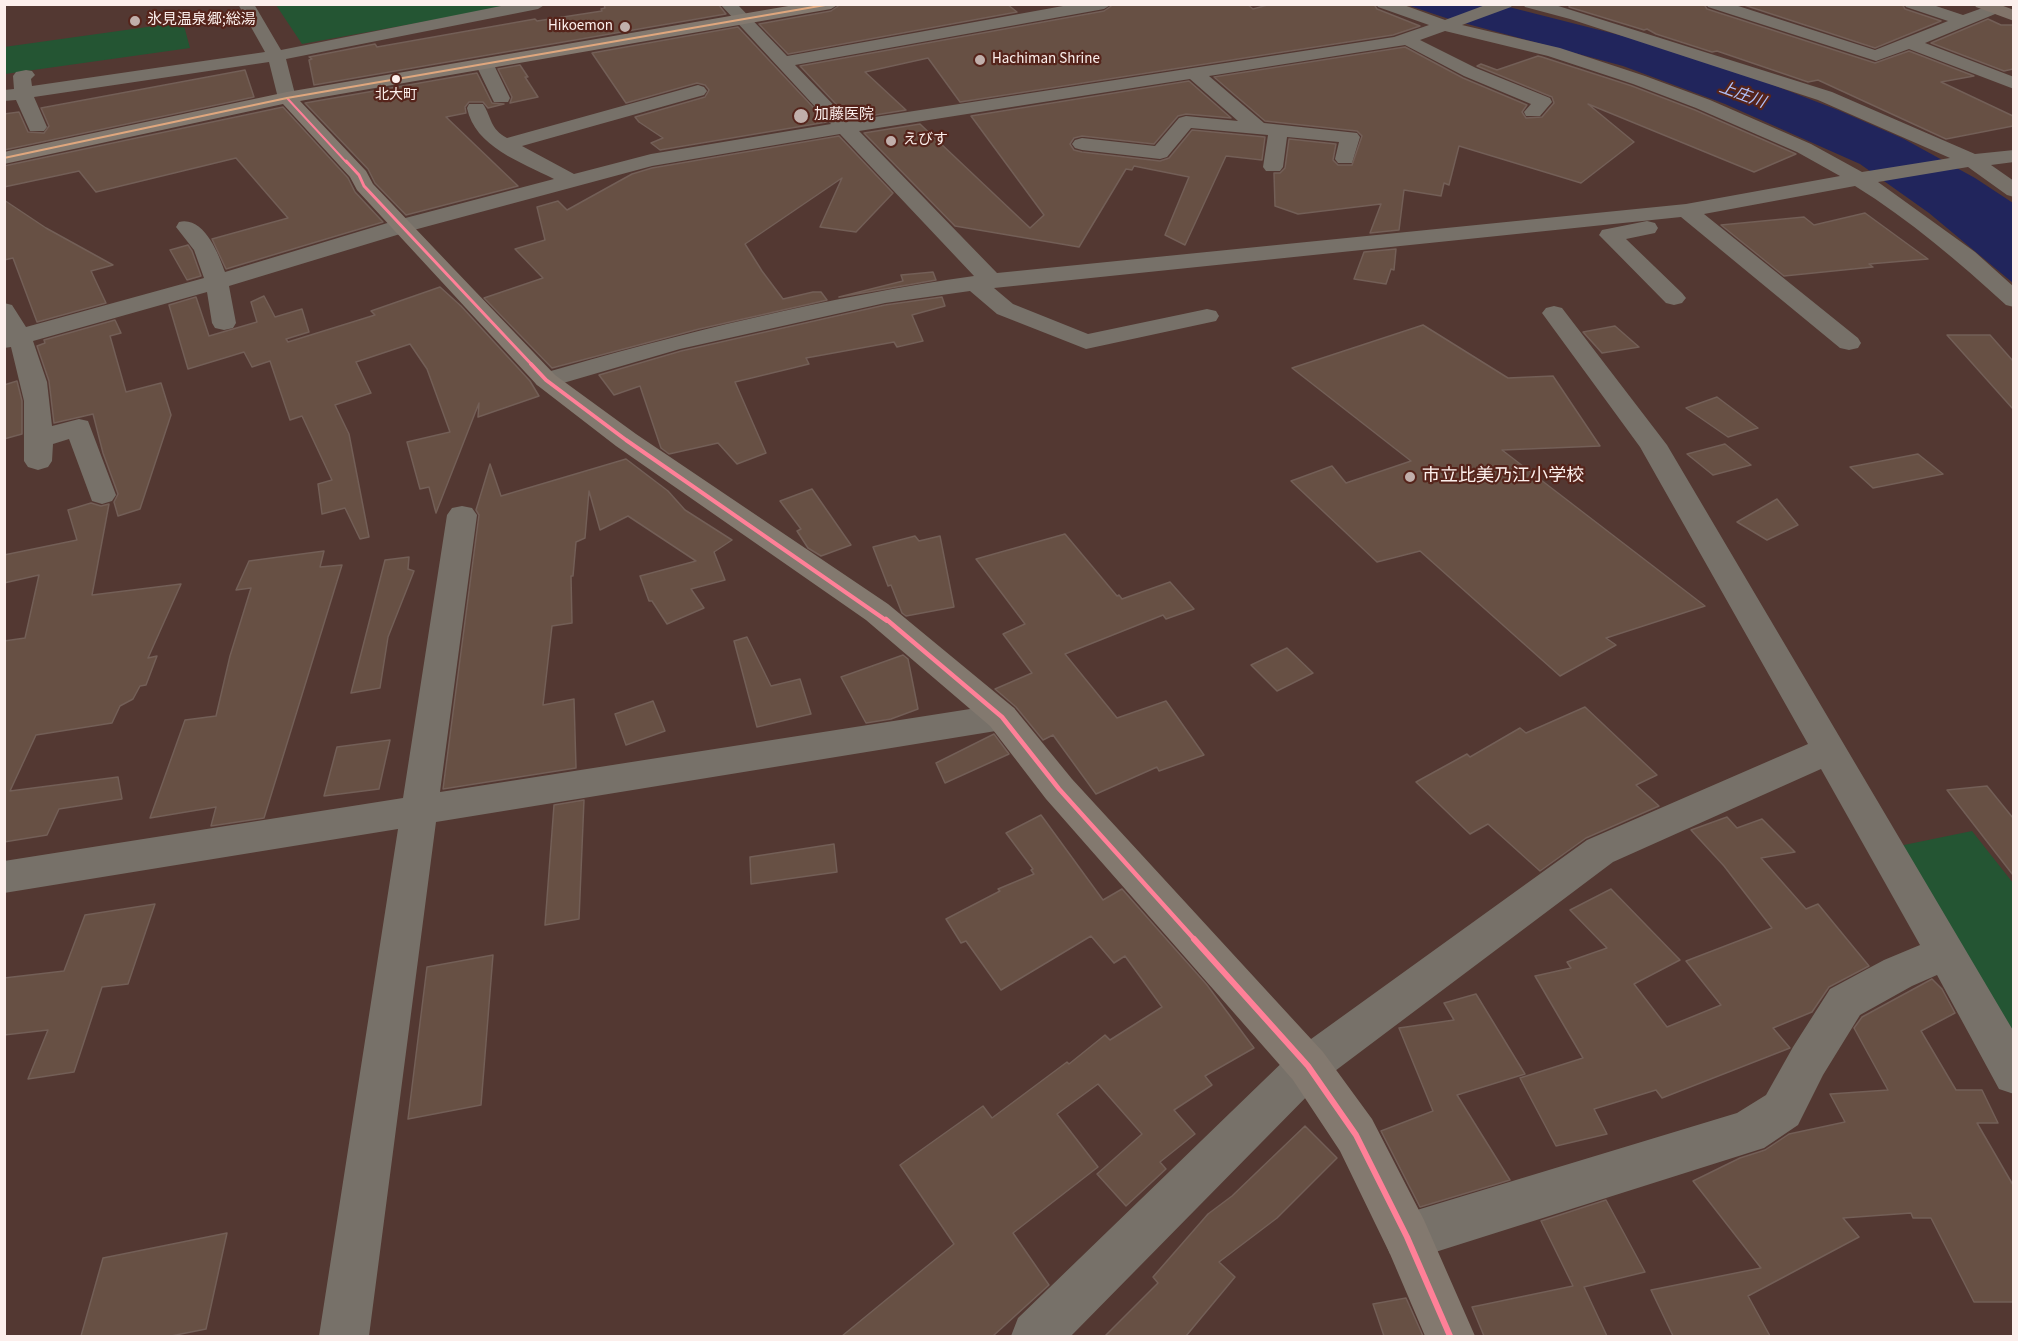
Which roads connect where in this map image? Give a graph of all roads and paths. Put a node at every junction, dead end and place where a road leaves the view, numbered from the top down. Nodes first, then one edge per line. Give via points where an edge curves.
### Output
1 (538, 4) edge
2 (728, 4) edge
3 (831, 4) edge
4 (1104, 4) edge
5 (1384, 4) edge
6 (1531, 4) edge
7 (1714, 4) edge
8 (1912, 4) edge
9 (246, 5) edge
10 (1504, 5) edge
11 (1988, 7) edge
12 (2013, 16) edge
13 (741, 20) junction
14 (1964, 21) junction
15 (1452, 24) junction
16 (1406, 39) junction
17 (1910, 43) junction
18 (228, 46) dead end
19 (278, 59) junction
20 (781, 62) junction
21 (485, 65) junction
22 (1196, 75) junction
23 (1968, 83) dead end
24 (16, 90) edge
25 (698, 91) dead end
26 (2009, 92) edge
27 (1075, 93) junction
28 (287, 98) junction
29 (501, 98) dead end
30 (476, 108) dead end
31 (4, 109) edge
32 (1533, 112) dead end
33 (846, 127) junction
34 (37, 128) dead end
35 (1268, 129) junction
36 (1082, 144) junction
37 (505, 145) junction
38 (2013, 156) edge
39 (4, 158) edge
40 (1345, 159) dead end
41 (1968, 161) junction
42 (1074, 162) dead end
43 (1273, 167) dead end
44 (1862, 177) junction
45 (570, 180) junction
46 (2013, 191) edge
47 (1691, 214) junction
48 (402, 226) junction
49 (187, 227) dead end
50 (217, 282) junction
51 (983, 283) junction
52 (1674, 298) dead end
53 (2013, 300) edge
54 (4, 310) edge
55 (1554, 313) dead end
56 (1207, 316) dead end
57 (224, 323) dead end
58 (12, 338) edge
59 (1849, 343) dead end
60 (546, 380) junction
61 (102, 495) dead end
62 (462, 514) dead end
63 (1002, 717) junction
64 (1829, 750) junction
65 (418, 812) junction
66 (4, 877) edge
67 (1946, 953) junction
68 (1308, 1066) junction
69 (2013, 1074) edge
70 (1407, 1237) junction
71 (344, 1336) edge
72 (1036, 1336) edge
73 (1450, 1336) edge

1 - 19 street
2 - 13 street
3 - 13 main road
4 - 20 street
5 - 15 street
6 - 41 street via 1825,96
7 - 17 street via 1876,56
8 - 14 street
9 - 19 street
10 - 15 street
11 - 12 highway
11 - 14 street
13 - 20 street
13 - 21 main road
14 - 17 street
15 - 16 street
15 - 44 street via 1639,80 1703,104
16 - 22 street
16 - 32 street via 1470,72 1543,102
17 - 26 street via 1939,53
18 - 24 street via 51,71
19 - 24 street via 131,82
19 - 28 street
20 - 33 street
21 - 28 main road
21 - 29 street
22 - 27 street
22 - 35 street
23 - 26 street
24 - 31 street
24 - 34 street
25 - 37 street
27 - 33 street
27 - 36 street
28 - 39 main road
28 - 48 main road
30 - 37 street via 479,121 494,139
33 - 45 street via 651,160
33 - 51 street
35 - 36 street via 1186,122 1160,153
35 - 40 street via 1350,137
35 - 43 street
36 - 42 street
37 - 45 street
38 - 41 street
41 - 44 street
41 - 46 street
44 - 47 street
44 - 53 street via 1967,257
45 - 48 street
47 - 51 street
47 - 52 street via 1610,235
47 - 59 street
48 - 50 street
48 - 60 main road
49 - 50 street via 205,249
50 - 57 street
50 - 58 street
51 - 56 street via 1005,309 1086,342
51 - 60 street via 885,296 674,343
54 - 58 street
55 - 64 street via 1653,445
58 - 61 street via 38,397 39,450 80,428
60 - 63 main road via 626,440 877,612
62 - 65 street
63 - 65 street
63 - 68 main road via 1059,789
64 - 67 street
64 - 68 street via 1600,851
65 - 66 street
65 - 71 street
67 - 69 street
67 - 70 street via 1845,1002 1782,1110 1748,1132
68 - 70 main road via 1356,1136
68 - 72 street
70 - 73 main road

